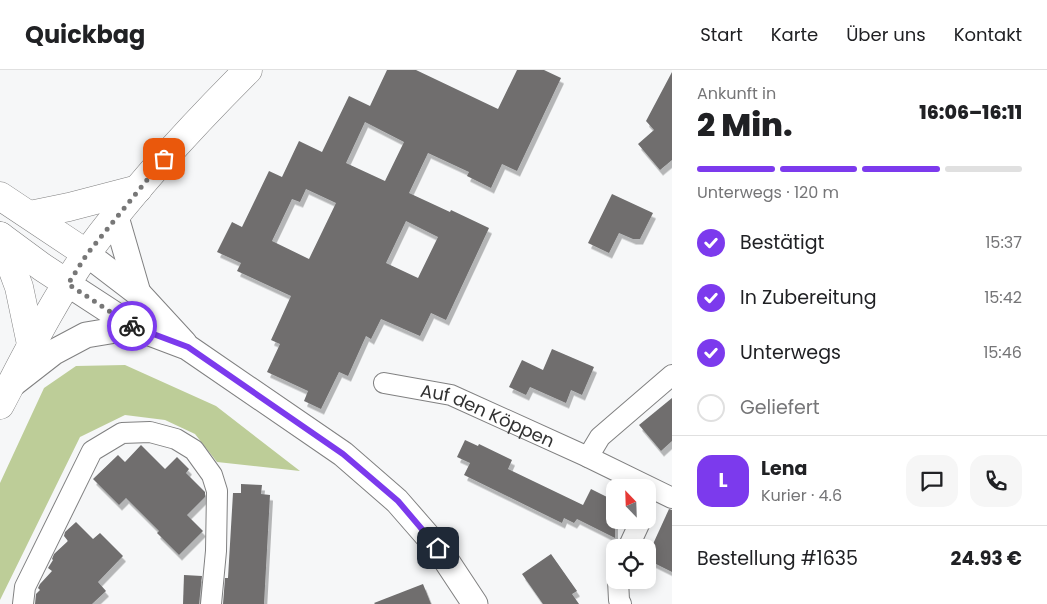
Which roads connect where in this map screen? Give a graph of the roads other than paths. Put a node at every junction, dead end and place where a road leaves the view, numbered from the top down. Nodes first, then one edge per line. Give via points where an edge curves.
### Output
1 (248, 70) edge
2 (138, 189) junction
3 (0, 196) edge
4 (30, 215) junction
5 (116, 217) junction
6 (0, 236) edge
7 (87, 254) junction
8 (68, 284) junction
9 (138, 293) junction
10 (134, 327) junction
11 (31, 344) junction
12 (188, 347) junction
13 (672, 375) edge
14 (384, 383) dead end
15 (5, 396) edge
16 (588, 457) junction
17 (665, 494) edge
18 (618, 589) edge
19 (23, 604) edge
20 (211, 604) edge
21 (475, 604) edge
22 (621, 604) edge

1 - 2 main road via 189,128
2 - 4 main road
2 - 5 main road
3 - 4 main road
4 - 7 main road
5 - 7 main road
5 - 9 street
6 - 8 main road
6 - 11 main road via 19,287
7 - 8 main road
7 - 9 street
8 - 10 street
8 - 11 main road
9 - 12 street
10 - 12 street
10 - 15 street via 86,335 54,352
11 - 15 main road
12 - 21 street via 343,454 398,501 438,548
13 - 16 street via 600,437
14 - 16 street, Auf den Köppen via 451,395
16 - 17 street, Auf den Köppen
18 - 22 street
19 - 20 street via 25,586 92,451 122,432 150,432 176,439 194,450 212,475 217,491

